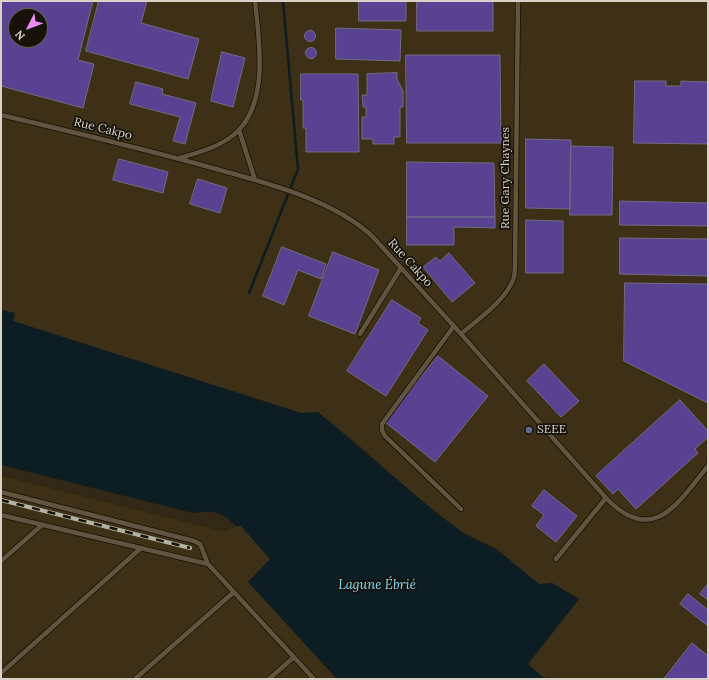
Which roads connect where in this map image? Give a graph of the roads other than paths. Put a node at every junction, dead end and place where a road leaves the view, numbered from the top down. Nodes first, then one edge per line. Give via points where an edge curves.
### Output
1 (255, 1) edge
2 (518, 1) edge
3 (1, 115) edge
4 (239, 130) junction
5 (178, 158) junction
6 (254, 180) junction
7 (401, 268) junction
8 (454, 326) junction
9 (360, 334) dead end
10 (461, 334) junction
11 (707, 469) edge
12 (1, 492) edge
13 (606, 498) junction
14 (461, 509) dead end
15 (1, 515) edge
16 (42, 525) junction
17 (141, 548) junction
18 (556, 559) dead end
19 (1, 561) edge
20 (208, 564) junction
21 (234, 592) junction
22 (294, 657) junction
23 (1, 673) edge
24 (135, 679) edge
25 (269, 679) edge
26 (314, 679) edge

1 - 4 lane via 260,71 253,104
2 - 10 lane, Rue Gary Chaynes via 513,279 508,290 498,301
3 - 5 lane, Rue Cakpo
4 - 5 lane via 205,151
4 - 6 lane
5 - 6 lane, Rue Cakpo
6 - 7 lane, Rue Cakpo via 340,212 360,225
7 - 8 lane, Rue Cakpo
7 - 9 lane
8 - 10 lane, Rue Cakpo
8 - 14 lane via 382,424 382,430 385,436
10 - 13 lane, Rue Cakpo
11 - 13 lane, Rue Cakpo via 671,510 661,516 637,519 615,507
12 - 20 lane via 194,540 203,548
13 - 18 lane
15 - 16 lane
16 - 17 lane
16 - 19 lane
17 - 20 lane
17 - 23 lane
20 - 21 lane
21 - 22 lane
21 - 24 lane
22 - 25 lane
22 - 26 lane

